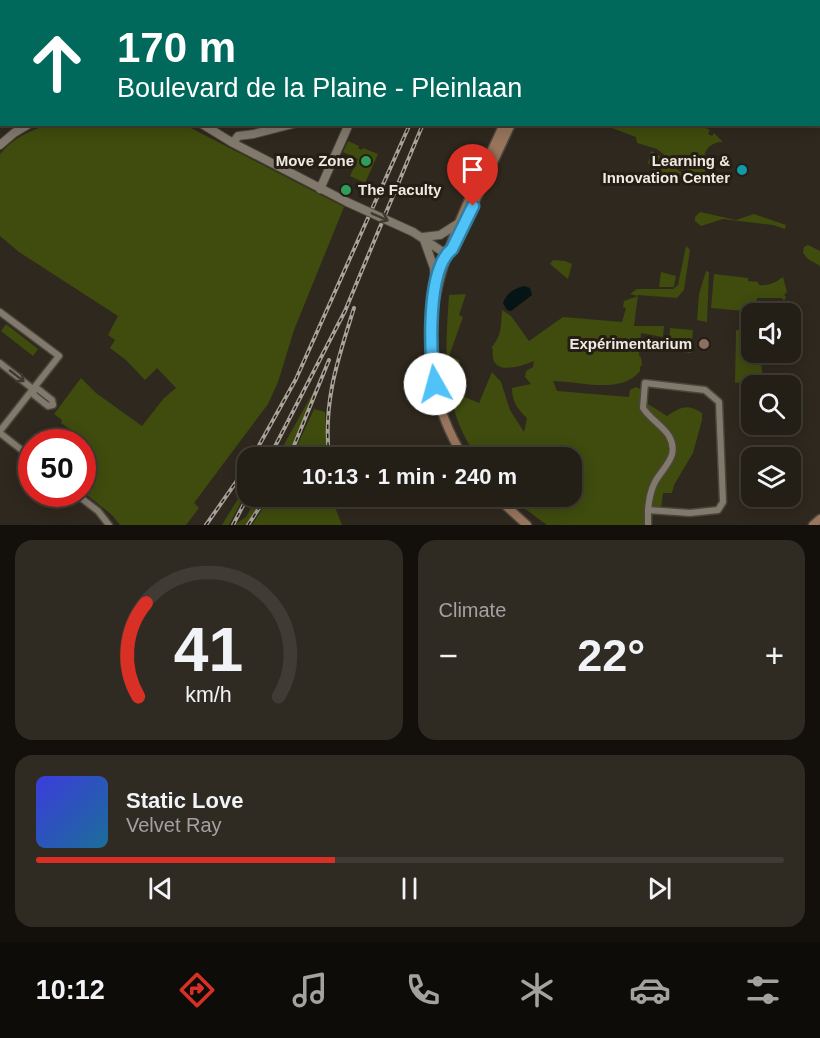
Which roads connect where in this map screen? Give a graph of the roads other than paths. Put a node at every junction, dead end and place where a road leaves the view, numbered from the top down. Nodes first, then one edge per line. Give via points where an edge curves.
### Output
1 (24, 126) edge
2 (205, 126) edge
3 (276, 126) edge
4 (348, 126) edge
5 (503, 126) edge
6 (510, 126) edge
7 (259, 128) edge
8 (224, 137) junction
9 (233, 143) junction
10 (0, 145) edge
11 (320, 189) junction
12 (459, 223) junction
13 (423, 237) junction
14 (446, 254) junction
15 (435, 294) junction
16 (0, 312) edge
17 (0, 363) edge
18 (33, 389) junction
19 (0, 432) edge
20 (18, 447) edge
21 (458, 447) edge
22 (93, 507) edge
23 (507, 507) edge
24 (648, 510) junction
25 (820, 519) edge
26 (109, 525) edge
27 (527, 525) edge
28 (648, 525) edge
29 (813, 525) edge

1 - 10 street
2 - 8 street
3 - 7 street
4 - 11 street
5 - 12 main road
6 - 14 main road via 457,240
7 - 8 street
7 - 9 street via 238,136
8 - 9 street
9 - 11 street
11 -> 13 street, bridge
12 - 13 street via 440,235
12 - 14 main road
13 - 14 street
13 - 15 street via 434,268
14 - 15 main road
15 - 21 main road via 431,333 435,384
16 - 18 street via 59,357
17 -> 18 street
18 - 19 street
19 - 20 street
22 - 26 street
23 - 27 main road
24 - 24 street via 690,513 722,507 720,407 705,390 645,383 643,408 662,426 674,447 673,456 649,496
24 - 28 street
25 - 29 main road

